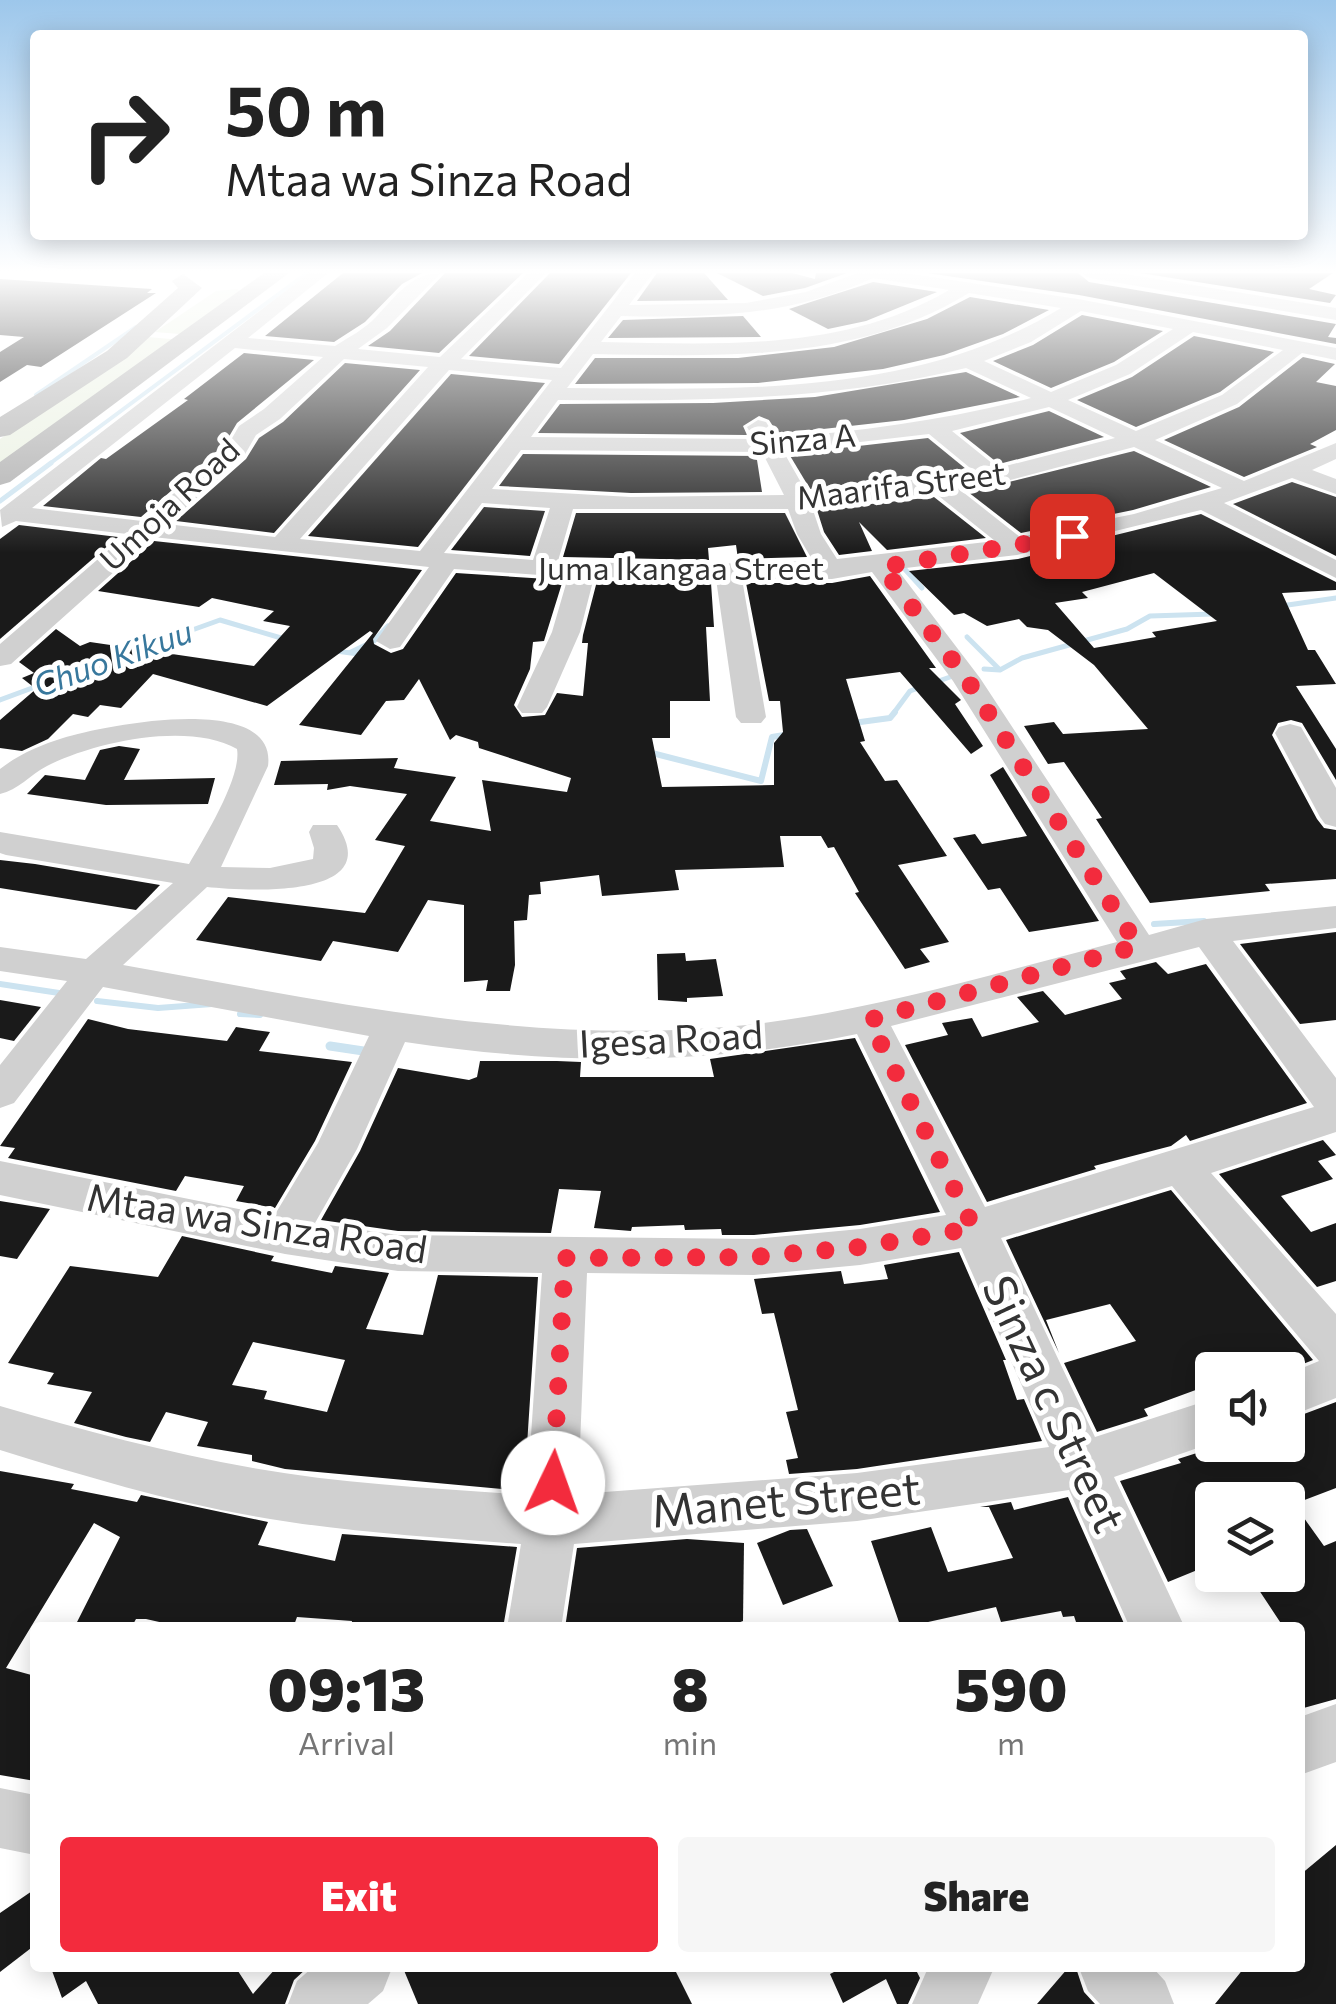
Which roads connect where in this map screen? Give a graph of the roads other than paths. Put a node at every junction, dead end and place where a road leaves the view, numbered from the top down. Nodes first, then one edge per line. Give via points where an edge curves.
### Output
1 (97, 367) edge
2 (149, 367) edge
3 (199, 367) edge
4 (323, 367) edge
5 (443, 367) edge
6 (484, 367) edge
7 (571, 367) edge
8 (941, 367) edge
9 (980, 367) edge
10 (1133, 367) edge
11 (1277, 367) edge
12 (566, 374) junction
13 (901, 377) junction
14 (744, 393) junction
15 (552, 394) junction
16 (1050, 400) junction
17 (963, 421) junction
18 (932, 427) junction
19 (0, 430) edge
20 (1135, 440) junction
21 (515, 443) junction
22 (768, 446) junction
23 (1336, 450) edge
24 (1293, 472) junction
25 (0, 476) edge
26 (995, 476) junction
27 (942, 486) junction
28 (1336, 487) edge
29 (1242, 490) junction
30 (474, 495) junction
31 (564, 500) junction
32 (799, 501) junction
33 (1206, 503) junction
34 (6, 517) edge
35 (150, 529) junction
36 (282, 544) junction
37 (1017, 547) junction
38 (436, 562) junction
39 (882, 567) junction
40 (543, 570) junction
41 (1336, 570) edge
42 (832, 571) junction
43 (582, 573) junction
44 (728, 575) junction
45 (390, 640) dead end
46 (1, 658) edge
47 (532, 707) dead end
48 (750, 717) dead end
49 (1290, 733) dead end
50 (0, 785) edge
51 (1336, 817) edge
52 (325, 832) dead end
53 (0, 842) edge
54 (200, 874) junction
55 (1336, 917) edge
56 (1206, 931) junction
57 (1138, 946) junction
58 (0, 959) edge
59 (96, 971) junction
60 (869, 1020) junction
61 (394, 1026) junction
62 (0, 1093) edge
63 (1336, 1107) edge
64 (1336, 1116) edge
65 (1180, 1166) junction
66 (0, 1178) edge
67 (974, 1228) junction
68 (286, 1236) junction
69 (565, 1258) junction
70 (1336, 1347) edge
71 (1336, 1376) edge
72 (1305, 1389) edge
73 (1195, 1427) edge
74 (0, 1428) edge
75 (1081, 1466) junction
76 (551, 1521) junction
77 (535, 1622) edge
78 (1155, 1622) edge
79 (1336, 1734) edge
80 (1305, 1744) edge
81 (0, 1818) edge
82 (30, 1824) edge
83 (356, 1972) edge
84 (361, 1972) edge
85 (960, 1972) edge
86 (1115, 1972) edge
87 (320, 2004) edge
88 (366, 2004) edge
89 (944, 2004) edge
90 (1142, 2004) edge

1 - 19 main road
2 - 25 main road
3 - 34 street
4 - 35 street, Umoja Road via 247,431 236,452
5 - 36 street
6 - 12 street
7 - 12 street
8 - 13 street
9 - 16 street
10 - 16 street, Sinza A
11 - 20 street, Maarifa Street via 1219,408
12 - 15 street
13 - 14 street
13 - 17 street
14 - 15 street
14 - 22 street
15 - 21 street
16 - 17 street, Sinza A
16 - 20 street
17 - 18 street, Sinza A
18 - 22 street, Sinza A
18 - 26 street
20 - 26 street, Maarifa Street
20 - 29 street
21 - 22 street, Sinza A
21 - 30 street
22 - 32 street
23 - 24 street, Juma Ikangaa Street
24 - 28 street
24 - 29 street, Juma Ikangaa Street
26 - 27 street, Maarifa Street
27 - 32 street, Maarifa Street
27 - 37 street
29 - 33 street, Juma Ikangaa Street
30 - 31 street, Maarifa Street
30 - 38 street
31 - 32 street, Maarifa Street
31 - 40 street
32 - 42 street via 809,534
33 - 37 street, Juma Ikangaa Street
33 - 41 street
34 - 35 street, Juma Ikangaa Street
35 - 36 street, Juma Ikangaa Street
35 - 46 street, Umoja Road
36 - 38 street, Juma Ikangaa Street
37 - 39 street, Juma Ikangaa Street
38 - 40 street, Juma Ikangaa Street
38 - 45 street
39 - 42 street, Juma Ikangaa Street
39 - 57 street via 966,678
40 - 43 street, Juma Ikangaa Street
42 - 44 street, Juma Ikangaa Street
43 - 44 street, Juma Ikangaa Street
43 - 47 street via 566,632
44 - 48 street
49 - 51 street
50 - 54 street via 25,765 109,735 166,727 238,736 253,750 251,772
52 - 54 street via 331,857 318,873 274,881
53 - 54 street
54 - 59 street
55 - 56 street, Igesa Road
56 - 57 street, Igesa Road
56 - 63 street
57 - 60 street, Igesa Road
58 - 59 street, Igesa Road
59 - 61 street, Igesa Road
59 - 62 street
60 - 61 street, Igesa Road via 748,1038 592,1046
60 - 67 street, Sinza c Street
61 - 68 street
64 - 65 street, Mtaa wa Sinza Road
65 - 67 street, Mtaa wa Sinza Road
65 - 70 street
66 - 68 street, Mtaa wa Sinza Road
67 - 69 street, Mtaa wa Sinza Road via 754,1257
67 - 75 street, Sinza c Street
68 - 69 street, Mtaa wa Sinza Road via 398,1253
69 - 76 street
71 - 72 street
73 - 75 street, Manet Street
74 - 76 street, Manet Street via 114,1462 270,1495
75 - 76 street, Manet Street via 857,1497
75 - 78 street, Sinza c Street
76 - 77 street
79 - 80 street
81 - 82 street
83 - 87 street
84 - 88 street
85 - 89 street
86 - 90 street

